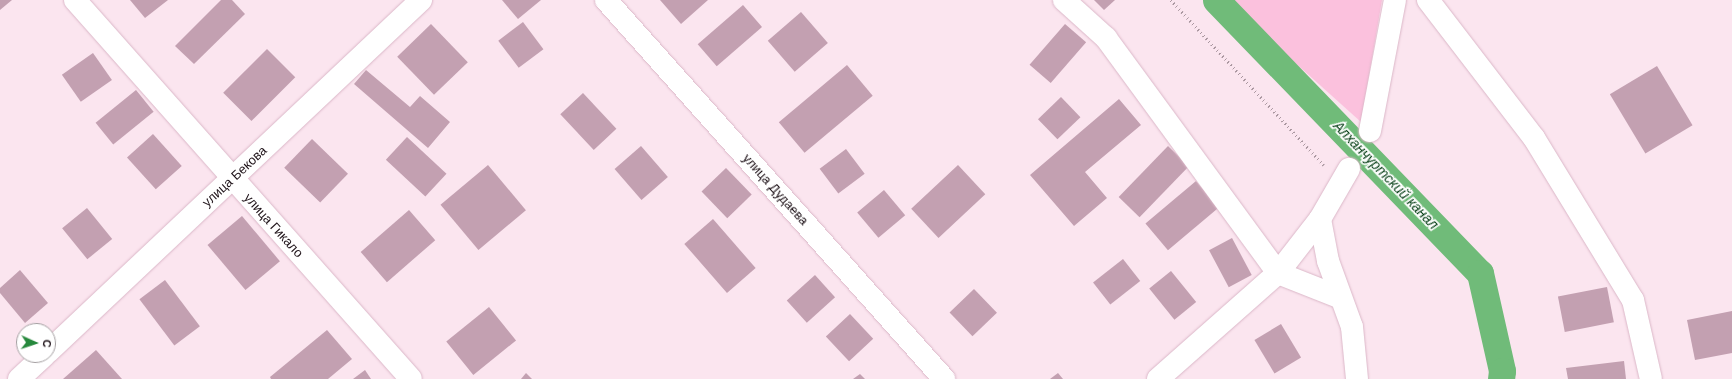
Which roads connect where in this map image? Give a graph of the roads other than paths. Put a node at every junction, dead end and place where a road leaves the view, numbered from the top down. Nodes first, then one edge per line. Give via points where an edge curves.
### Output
1 (75, 0) edge
2 (421, 0) edge
3 (606, 0) edge
4 (1064, 0) edge
5 (1395, 0) edge
6 (1428, 0) edge
7 (1370, 131) dead end
8 (1345, 176) road end
9 (232, 180) junction
10 (1320, 219) junction
11 (1278, 273) junction
12 (1339, 297) junction
13 (56, 345) edge
14 (36, 363) edge
15 (19, 379) edge
16 (411, 379) edge
17 (944, 379) edge
18 (1158, 379) edge
19 (1357, 379) edge
20 (1651, 379) edge

1 - 9 street, улица Гикало
2 - 9 street, улица Бекова
3 - 17 street, улица Дудаева
4 - 11 street via 1106,38
5 - 7 street
6 - 20 street via 1534,138 1633,300
8 - 10 street
9 - 13 street, улица Бекова
9 - 16 street, улица Гикало
10 - 11 street
10 - 12 street via 1328,261
11 - 12 street
11 - 18 street
12 - 19 street via 1352,327
14 - 15 street

